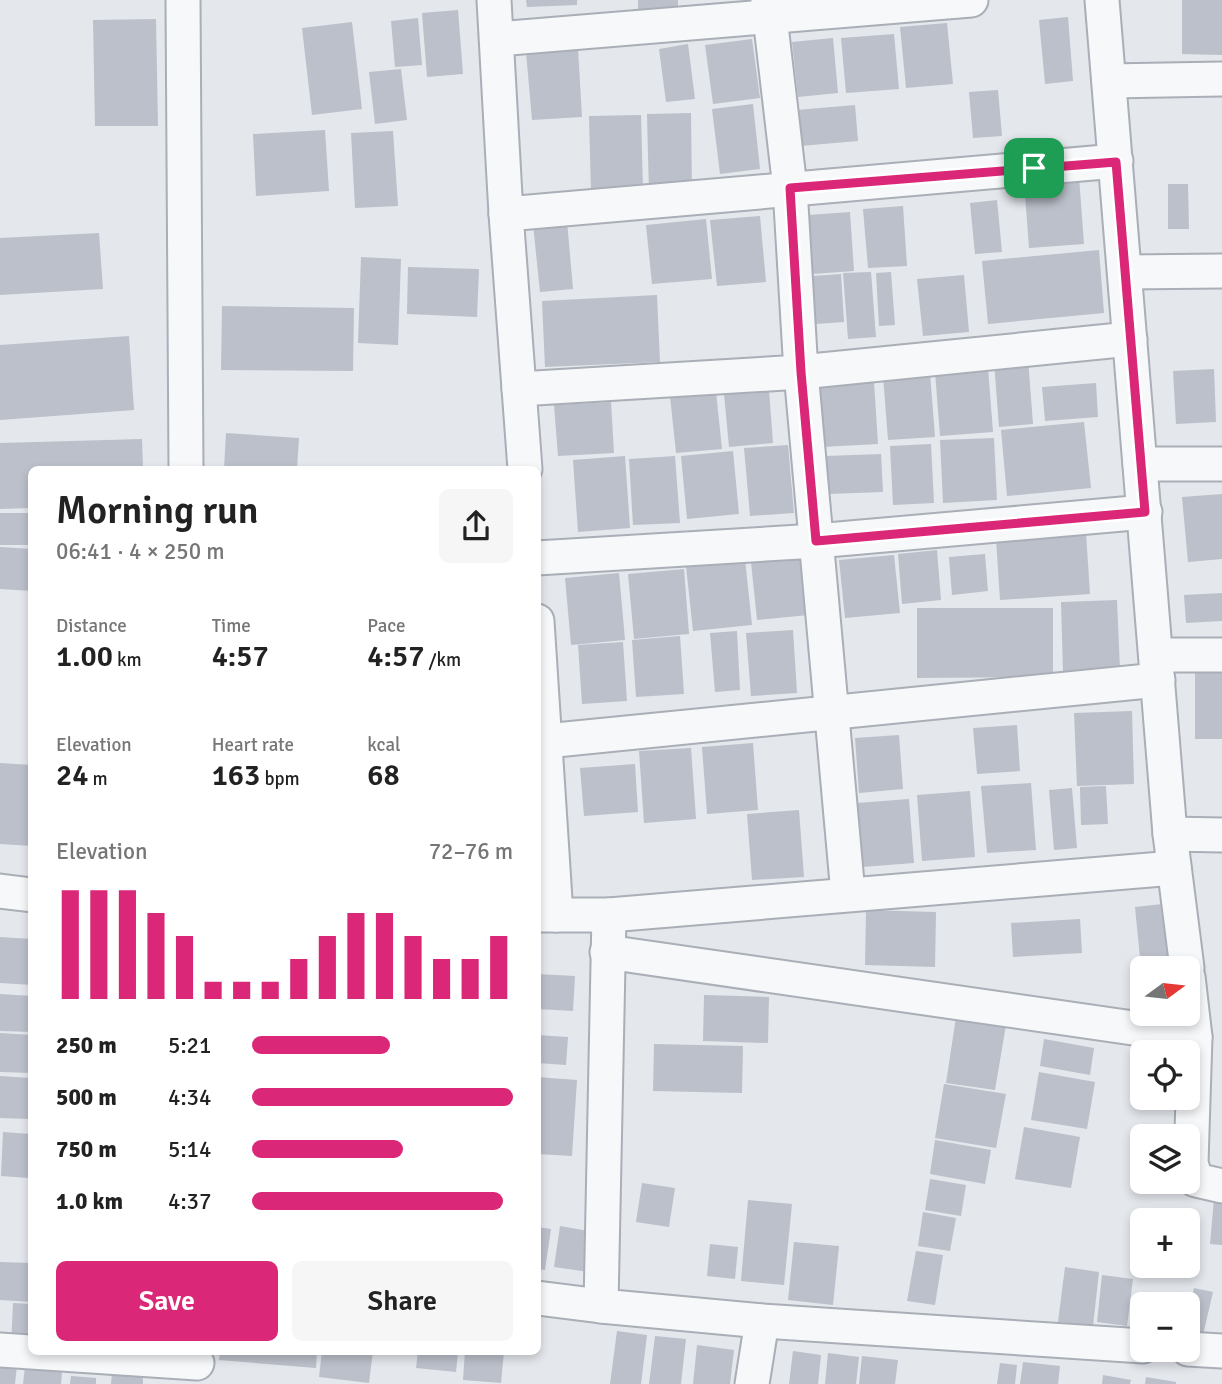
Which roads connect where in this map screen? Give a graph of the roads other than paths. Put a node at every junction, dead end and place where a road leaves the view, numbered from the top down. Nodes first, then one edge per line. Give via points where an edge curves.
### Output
1 (183, 0) edge
2 (494, 0) edge
3 (971, 0) edge
4 (1102, 0) edge
5 (769, 8) edge
6 (497, 39) junction
7 (1222, 79) edge
8 (1109, 81) junction
9 (1116, 162) junction
10 (790, 188) junction
11 (506, 215) junction
12 (1222, 271) edge
13 (1125, 272) junction
14 (1130, 339) junction
15 (801, 372) junction
16 (519, 389) junction
17 (1140, 464) junction
18 (1222, 464) edge
19 (186, 466) edge
20 (525, 466) edge
21 (1145, 512) junction
22 (816, 541) junction
23 (541, 558) edge
24 (1222, 655) edge
25 (1157, 668) junction
26 (541, 674) edge
27 (831, 714) junction
28 (546, 741) junction
29 (1170, 834) junction
30 (1222, 835) edge
31 (1174, 867) junction
32 (0, 891) edge
33 (28, 894) edge
34 (848, 894) junction
35 (547, 915) edge
36 (609, 915) junction
37 (607, 952) junction
38 (1185, 956) edge
39 (1204, 1022) edge
40 (1222, 1186) edge
41 (541, 1298) edge
42 (601, 1306) junction
43 (762, 1321) junction
44 (1130, 1345) edge
45 (0, 1350) edge
46 (1200, 1350) edge
47 (28, 1352) edge
48 (1222, 1352) edge
49 (61, 1355) edge
50 (195, 1366) edge
51 (752, 1384) edge

1 - 19 street
2 - 6 street
3 - 5 street
4 - 8 street
5 - 6 street
5 - 10 street
6 - 11 street
7 - 8 street
8 - 9 street
9 - 10 street
9 - 13 street
10 - 11 street
10 - 15 street
11 - 16 street
12 - 13 street
13 - 14 street
14 - 15 street
14 - 17 street
15 - 16 street
15 - 22 street
16 - 20 street
17 - 18 street
17 - 21 street
21 - 22 street
21 - 25 street
22 - 23 street
22 - 27 street
24 - 25 street
25 - 27 street
25 - 29 street
26 - 28 street
27 - 28 street
27 - 34 street
28 - 35 street
29 - 30 street
29 - 31 street
31 - 34 street
31 - 38 street
32 - 33 street
34 - 36 street
35 - 36 street
36 - 37 street
37 - 39 street
37 - 42 street
39 - 40 street via 1191,1163 1196,1180
41 - 42 street
42 - 43 street
43 - 44 street
43 - 51 street
45 - 47 street
46 - 48 street
49 - 50 street

